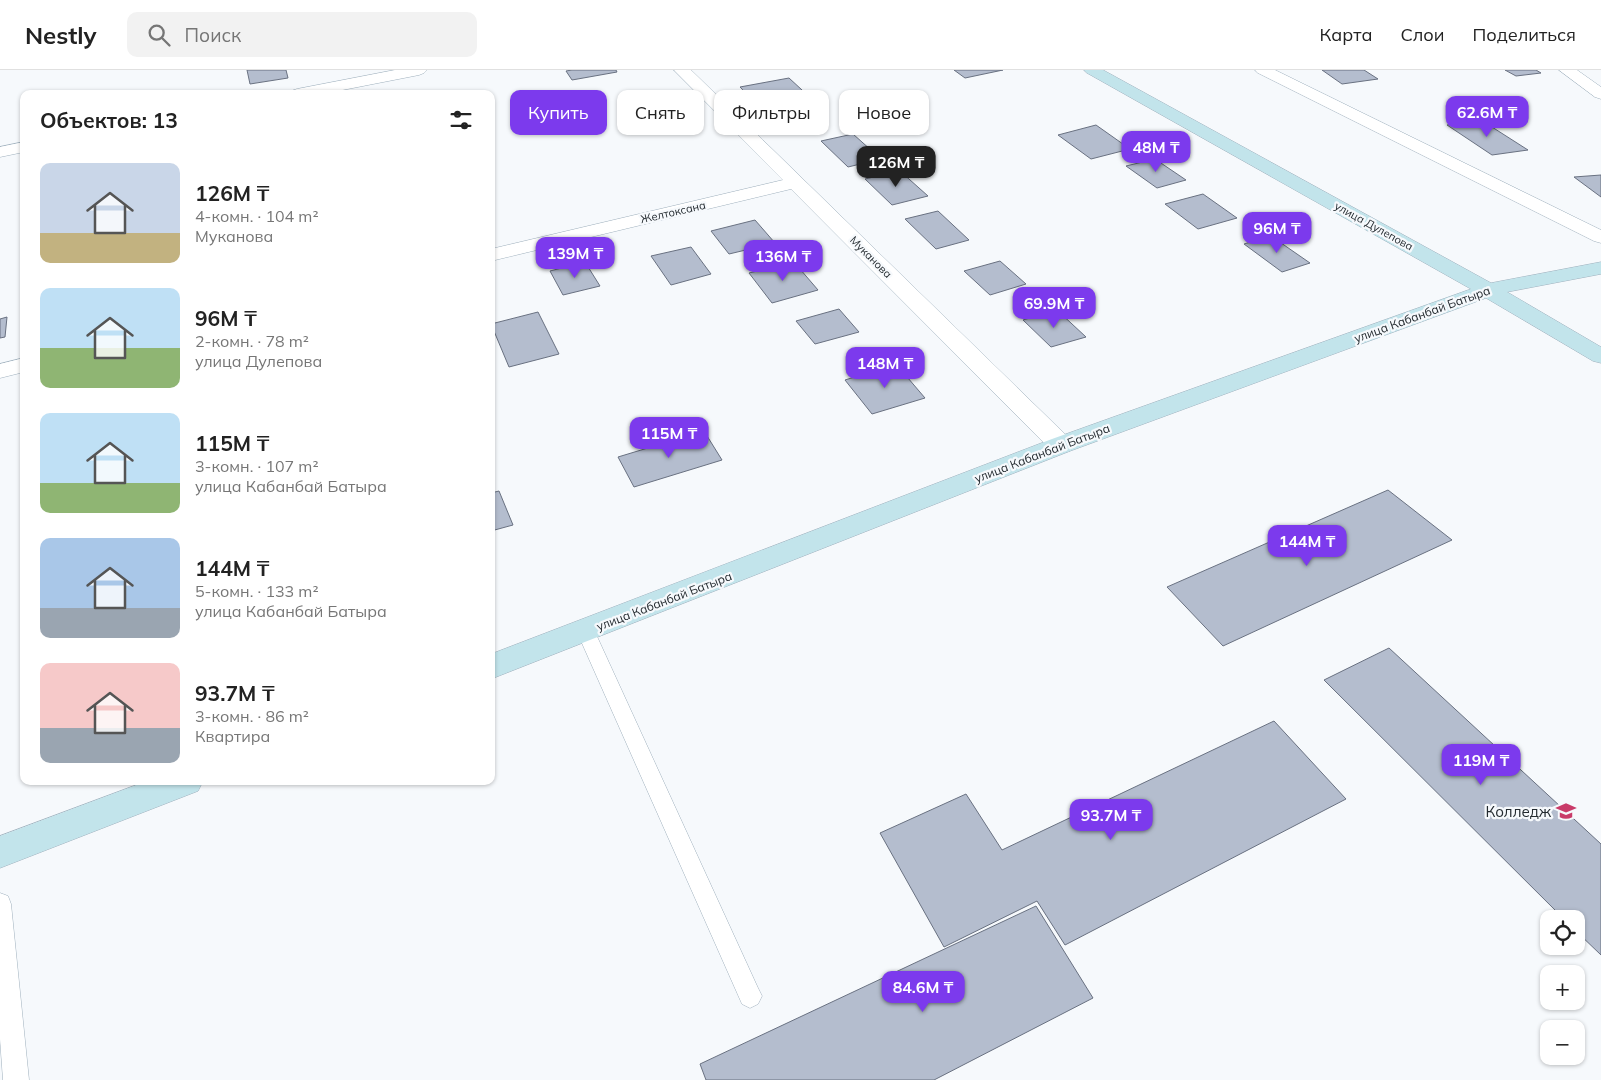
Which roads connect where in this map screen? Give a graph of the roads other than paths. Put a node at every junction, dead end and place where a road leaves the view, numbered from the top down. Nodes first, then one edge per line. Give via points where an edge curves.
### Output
1 (419, 70) edge
2 (682, 70) edge
3 (1092, 70) edge
4 (1264, 70) edge
5 (1567, 70) edge
6 (317, 90) edge
7 (1601, 94) edge
8 (20, 148) edge
9 (0, 152) edge
10 (796, 182) junction
11 (1601, 237) edge
12 (495, 254) edge
13 (1601, 268) edge
14 (1488, 290) junction
15 (1601, 356) edge
16 (20, 366) edge
17 (0, 371) edge
18 (1061, 445) junction
19 (586, 632) junction
20 (495, 666) edge
21 (176, 785) edge
22 (0, 852) edge
23 (0, 904) edge
24 (750, 996) dead end
25 (16, 1080) edge

1 - 6 street
2 - 10 street, Муканова
3 - 14 street, улица Дулепова
4 - 11 street
5 - 7 street
8 - 9 street
10 - 12 street, Желтоксана
10 - 18 street, Муканова
13 - 14 street, улица Кабанбай Батыра
14 - 15 street, улица Дулепова
14 - 18 street, улица Кабанбай Батыра
16 - 17 street
18 - 19 street, улица Кабанбай Батыра
19 - 20 street, улица Кабанбай Батыра
19 - 24 lane
21 - 22 street
23 - 25 lane

